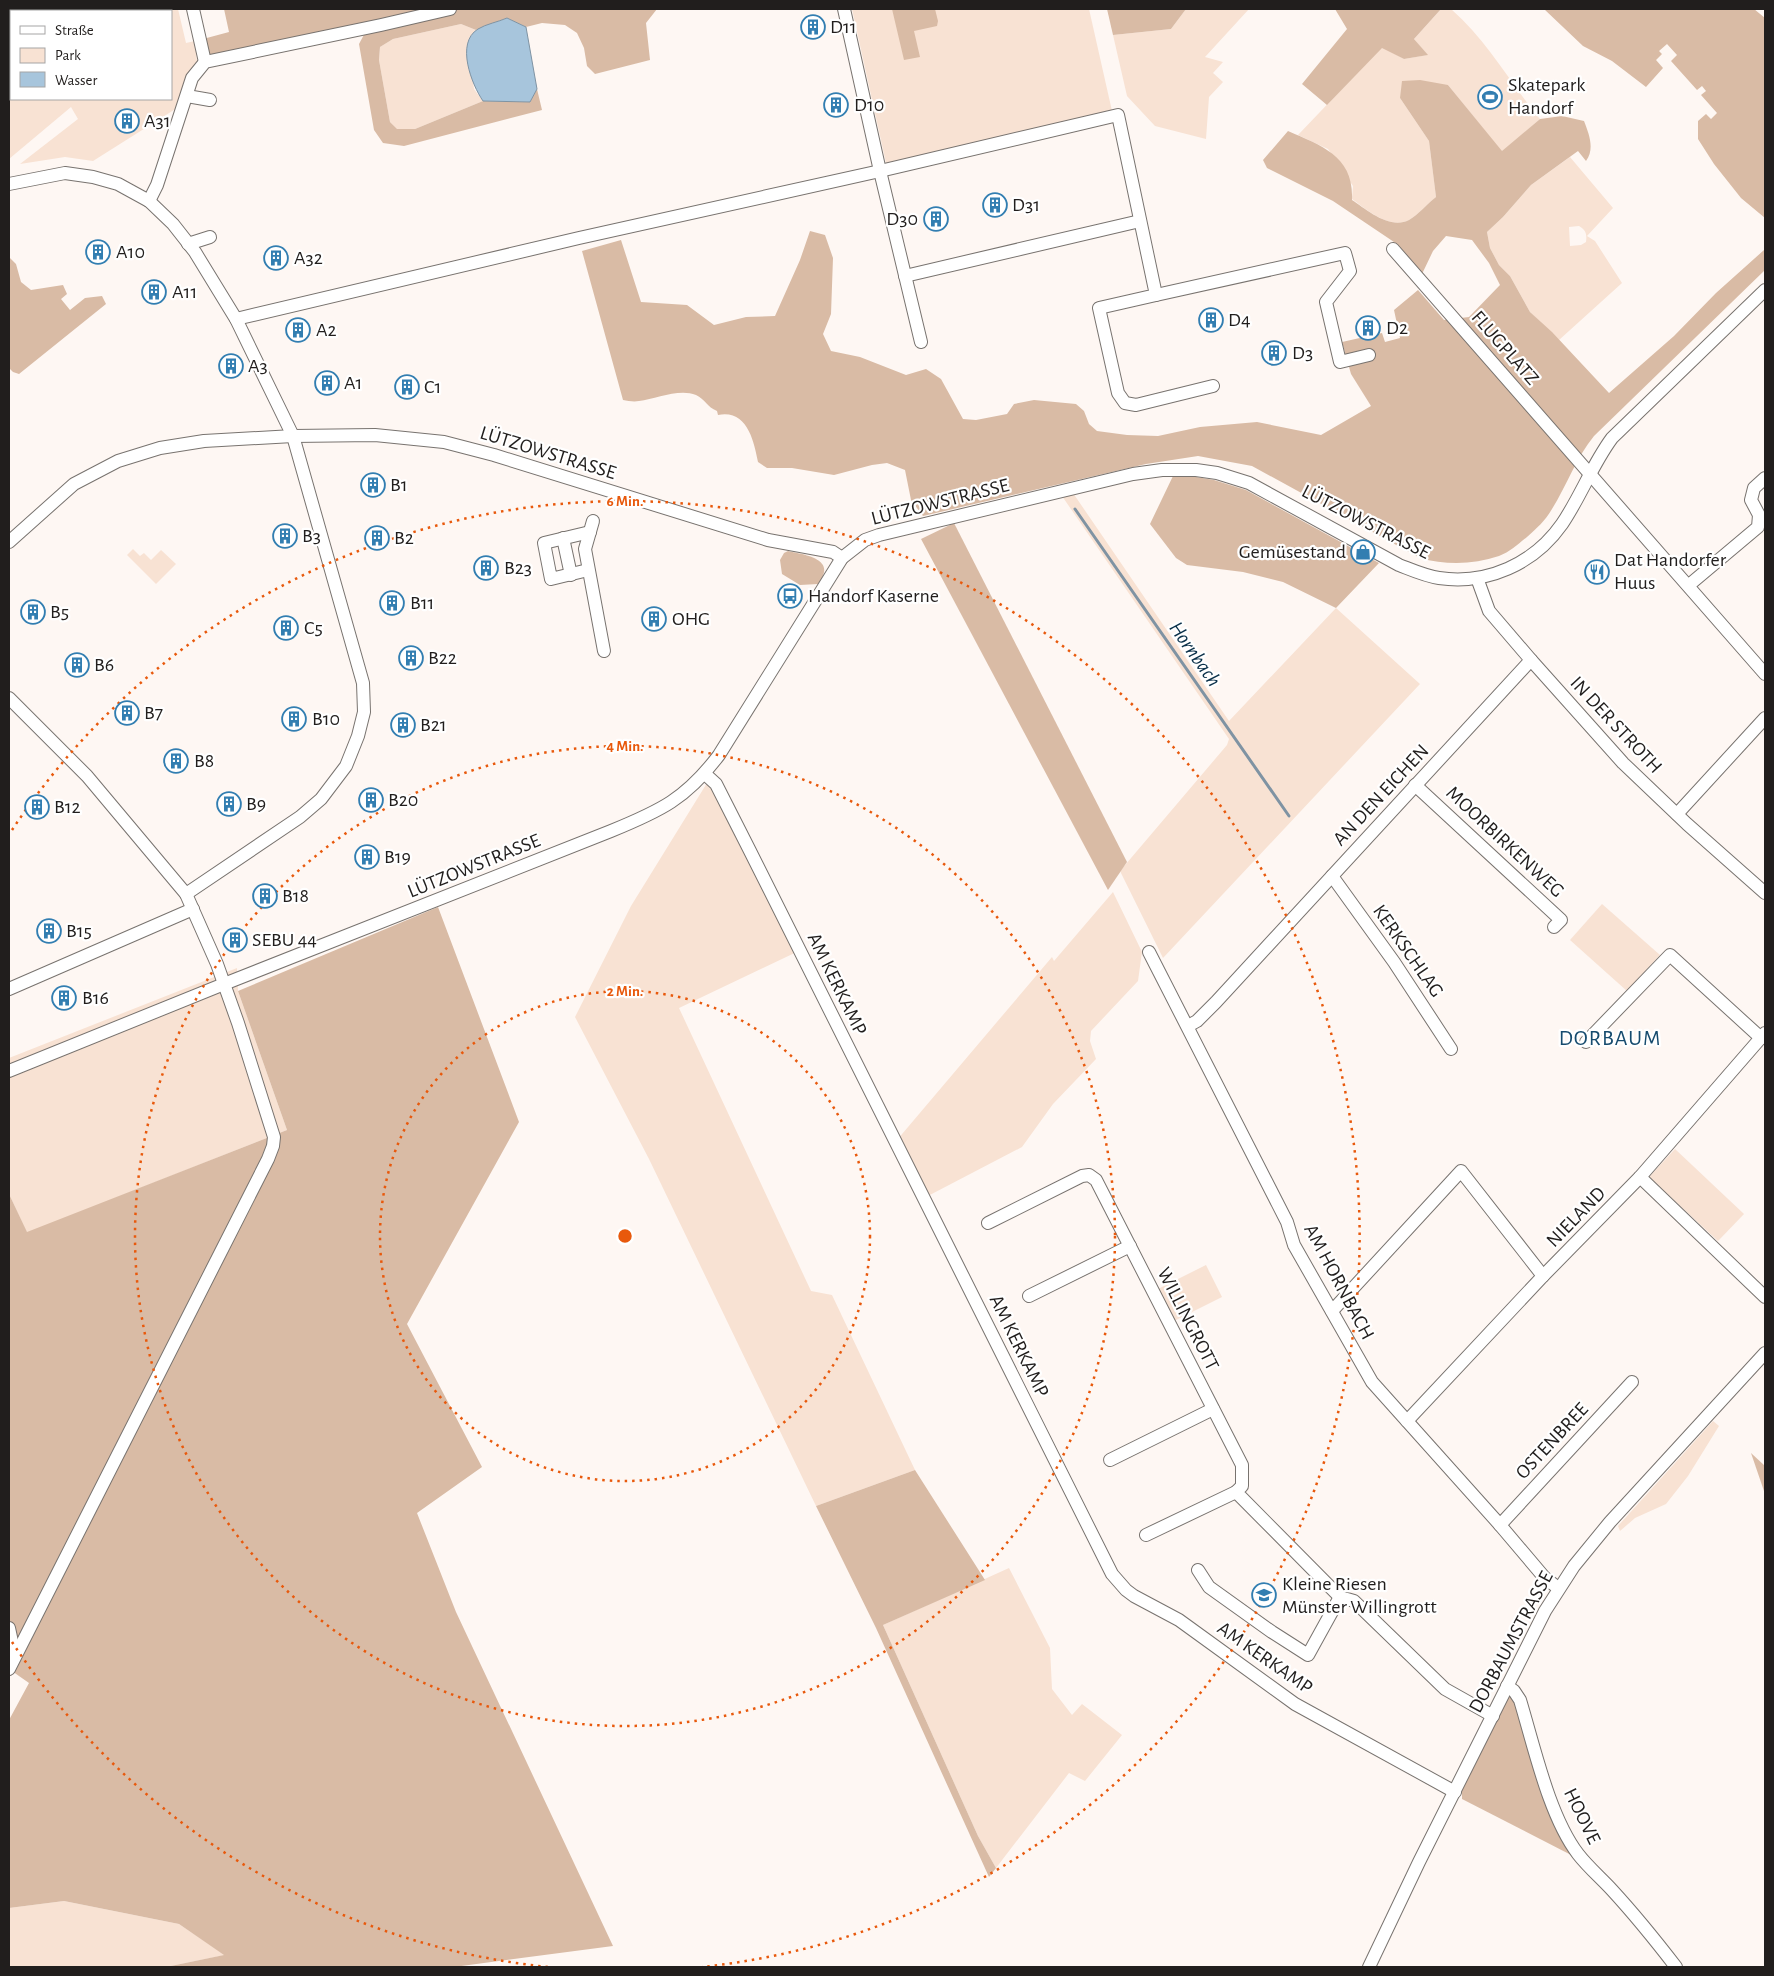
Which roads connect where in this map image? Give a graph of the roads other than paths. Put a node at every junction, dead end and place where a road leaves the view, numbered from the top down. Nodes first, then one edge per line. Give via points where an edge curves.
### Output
1 (193, 9) edge
2 (450, 9) edge
3 (844, 9) edge
4 (205, 62) junction
5 (187, 96) junction
6 (210, 100) dead end
7 (880, 171) junction
8 (9, 184) edge
9 (149, 201) junction
10 (1140, 221) junction
11 (210, 237) dead end
12 (188, 244) junction
13 (1393, 249) dead end
14 (905, 276) junction
15 (1765, 290) edge
16 (1156, 295) junction
17 (236, 319) junction
18 (921, 342) dead end
19 (1369, 355) dead end
20 (1213, 386) dead end
21 (293, 436) junction
22 (1590, 472) junction
23 (1765, 478) edge
24 (563, 538) junction
25 (9, 542) edge
26 (842, 558) junction
27 (588, 570) junction
28 (571, 575) junction
29 (1477, 578) junction
30 (1689, 586) junction
31 (604, 651) dead end
32 (1531, 660) junction
33 (1765, 674) edge
34 (9, 698) edge
35 (1765, 718) edge
36 (705, 774) junction
37 (1416, 785) junction
38 (1677, 814) junction
39 (1332, 876) junction
40 (1765, 893) edge
41 (186, 894) junction
42 (193, 909) junction
43 (1554, 927) dead end
44 (1149, 952) dead end
45 (224, 984) junction
46 (9, 989) edge
47 (1188, 1026) junction
48 (1763, 1036) edge
49 (1586, 1042) dead end
50 (1451, 1049) dead end
51 (9, 1071) edge
52 (1640, 1177) junction
53 (988, 1223) dead end
54 (1130, 1246) junction
55 (1543, 1276) junction
56 (1029, 1296) dead end
57 (1765, 1297) edge
58 (1332, 1310) junction
59 (1765, 1352) edge
60 (1632, 1382) dead end
61 (1212, 1409) junction
62 (1407, 1421) junction
63 (1110, 1460) dead end
64 (1236, 1492) junction
65 (1500, 1525) junction
66 (1146, 1535) dead end
67 (1198, 1570) dead end
68 (1558, 1588) junction
69 (1340, 1597) junction
70 (9, 1628) edge
71 (15, 1656) junction
72 (9, 1668) edge
73 (1507, 1686) junction
74 (1493, 1716) junction
75 (1455, 1792) junction
76 (1369, 1967) edge
77 (1676, 1967) edge

1 - 4 street
2 - 4 street
3 - 7 street
4 - 5 street via 192,78
5 - 6 street
5 - 9 street
7 - 10 street via 1118,115
7 - 14 street
7 - 17 street
8 - 9 street via 65,173 118,184
9 - 12 street
10 - 14 street
10 - 16 street
11 - 12 street
12 - 17 street
13 - 22 street, FLUGPLATZ
14 - 18 street
15 - 22 street, LÜTZOWSTRASSE via 1612,438
16 - 19 street via 1345,253 1350,271 1326,302 1340,362
16 - 20 street via 1099,308 1118,393 1125,402 1136,405
17 - 21 street
21 - 25 street, LÜTZOWSTRASSE via 204,441 160,448 118,461 74,484
21 - 26 street, LÜTZOWSTRASSE via 376,435 444,442 768,540 833,552
21 - 41 street via 363,683 364,712 346,766 321,799 300,817
22 - 29 street, LÜTZOWSTRASSE via 1562,523 1544,545 1520,564
22 - 30 street, FLUGPLATZ
23 - 30 street via 1754,488 1751,500 1759,514 1758,527
24 - 27 street via 592,526 585,549
24 - 28 street
24 - 28 street via 544,543 547,561 551,579
26 - 29 street, LÜTZOWSTRASSE via 865,540 879,535 1133,474 1186,469 1218,473 1249,483 1399,565 1438,578
26 - 36 street, LÜTZOWSTRASSE
27 - 28 street
27 - 31 street
29 - 32 street via 1489,611
30 - 33 street, FLUGPLATZ
32 - 37 street, AN DEN EICHEN
32 - 38 street, IN DER STROTH via 1610,750
34 - 41 street via 88,776
35 - 38 street
36 - 45 street, LÜTZOWSTRASSE via 691,789 656,813
36 - 75 street, AM KERKAMP via 716,784 750,850 1112,1574 1134,1596 1179,1620 1295,1704
37 - 39 street, AN DEN EICHEN
37 - 43 street, MOORBIRKENWEG via 1561,920
38 - 40 street, IN DER STROTH
39 - 47 street, AN DEN EICHEN via 1210,1008
39 - 50 street, KERKSCHLAG
41 - 42 street
42 - 45 street
42 - 46 street
44 - 47 street, AM HORNBACH
45 - 51 street, LÜTZOWSTRASSE
45 - 71 street via 274,1137 274,1146
47 - 58 street, AM HORNBACH via 1287,1222 1294,1245
48 - 49 street via 1670,954
48 - 52 street, NIELAND
52 - 55 street, NIELAND
52 - 57 street
53 - 54 street, WILLINGROTT via 1082,1176 1090,1175 1096,1180
54 - 56 street
54 - 61 street, WILLINGROTT
55 - 58 street via 1461,1170
55 - 62 street, NIELAND
58 - 62 street, AM HORNBACH via 1372,1382
59 - 68 street, DORBAUMSTRASSE via 1610,1522
60 - 65 street, OSTENBREE
61 - 63 street
61 - 64 street, WILLINGROTT via 1242,1465 1242,1486
62 - 65 street, AM HORNBACH
64 - 66 street
64 - 69 street
65 - 68 street, AM HORNBACH via 1544,1577
67 - 69 street via 1209,1587 1308,1656
68 - 73 street, DORBAUMSTRASSE
69 - 74 street via 1354,1601 1446,1689
70 - 71 street
71 - 72 street
73 - 74 street, DORBAUMSTRASSE
73 - 77 street, HOOVE via 1520,1700 1541,1772 1569,1840
74 - 75 street, DORBAUMSTRASSE
75 - 76 street, DORBAUMSTRASSE

